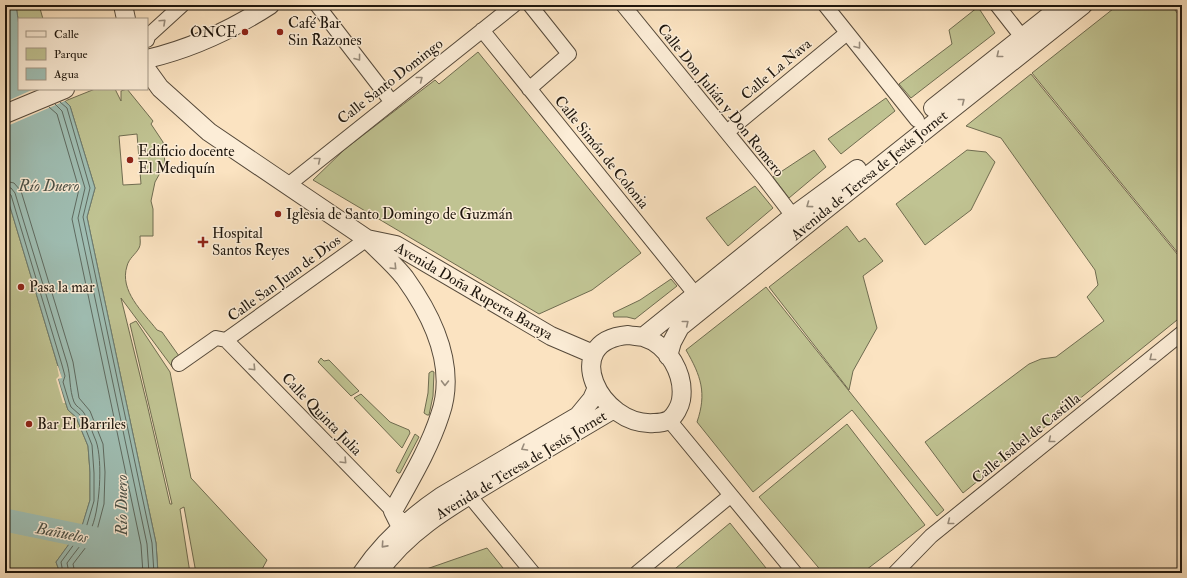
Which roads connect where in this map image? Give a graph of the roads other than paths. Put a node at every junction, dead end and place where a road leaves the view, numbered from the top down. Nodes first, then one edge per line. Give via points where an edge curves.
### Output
1 (123, 5) edge
2 (182, 5) edge
3 (270, 5) edge
4 (317, 5) edge
5 (514, 5) edge
6 (530, 5) edge
7 (623, 5) edge
8 (825, 5) edge
9 (997, 5) edge
10 (1063, 5) edge
11 (1083, 5) edge
12 (126, 18) edge
13 (482, 30) junction
14 (847, 33) junction
15 (148, 36) edge
16 (1022, 36) junction
17 (148, 59) edge
18 (148, 71) edge
19 (529, 89) junction
20 (63, 90) edge
21 (391, 101) junction
22 (5, 114) edge
23 (917, 120) junction
24 (727, 132) junction
25 (288, 185) junction
26 (793, 216) junction
27 (367, 239) junction
28 (696, 295) junction
29 (1182, 334) edge
30 (643, 337) junction
31 (226, 340) junction
32 (593, 354) junction
33 (668, 356) junction
34 (179, 364) dead end
35 (596, 390) junction
36 (614, 409) junction
37 (669, 420) junction
38 (468, 494) junction
39 (730, 496) junction
40 (393, 511) junction
41 (401, 527) junction
42 (362, 573) edge
43 (378, 573) edge
44 (533, 573) edge
45 (637, 573) edge
46 (795, 573) edge
47 (895, 573) edge

1 - 12 street
15 -> 2 street
3 - 17 street via 245,21 181,50
4 -> 21 street
5 - 13 street, Calle Santo Domingo
6 - 19 street via 569,54
7 - 24 street, Calle Don Julián y Don Romero
8 - 14 street
9 - 16 street
10 - 16 street, Avenida de Teresa de Jesús Jornet
33 -> 11 street, Avenida de Teresa de Jesús Jornet via 680,327
13 - 19 street, Calle Simón de Colonia
21 -> 13 street, Calle Santo Domingo
14 -> 23 street
14 - 24 street, Calle La Nava
16 -> 23 street, Avenida de Teresa de Jesús Jornet
18 - 25 street, Avenida Doña Ruperta Baraya via 160,88 209,132
19 - 28 street, Calle Simón de Colonia
20 - 22 street
25 -> 21 street, Calle Santo Domingo
23 -> 26 street, Avenida de Teresa de Jesús Jornet via 850,175
24 - 26 street, Calle Don Julián y Don Romero
25 - 27 street, Avenida Doña Ruperta Baraya
26 - 28 street, Avenida de Teresa de Jesús Jornet
27 - 31 street, Calle San Juan de Dios
27 - 32 street, Avenida Doña Ruperta Baraya via 396,245 551,336
27 -> 40 street via 404,278 425,308 440,344 445,374 441,414
28 - 30 street, Avenida de Teresa de Jesús Jornet
29 -> 47 street, Calle Isabel de Castilla via 932,536
30 - 32 street via 628,335 607,339
30 - 33 street
31 - 34 street, Calle San Juan de Dios via 216,338
31 -> 40 street, Calle Quinta Julia
32 - 35 street via 591,368
33 - 37 street via 680,376 683,389 679,407
35 - 36 street
35 -> 41 street, Avenida de Teresa de Jesús Jornet via 578,416 442,496
36 - 37 street via 625,417 641,423
36 - 38 street, Avenida de Teresa de Jesús Jornet
37 - 39 street
38 - 43 street, Avenida de Teresa de Jesús Jornet via 423,525
38 - 44 street
39 - 45 street
39 - 46 street
40 - 41 street
41 -> 42 street, Avenida de Teresa de Jesús Jornet

